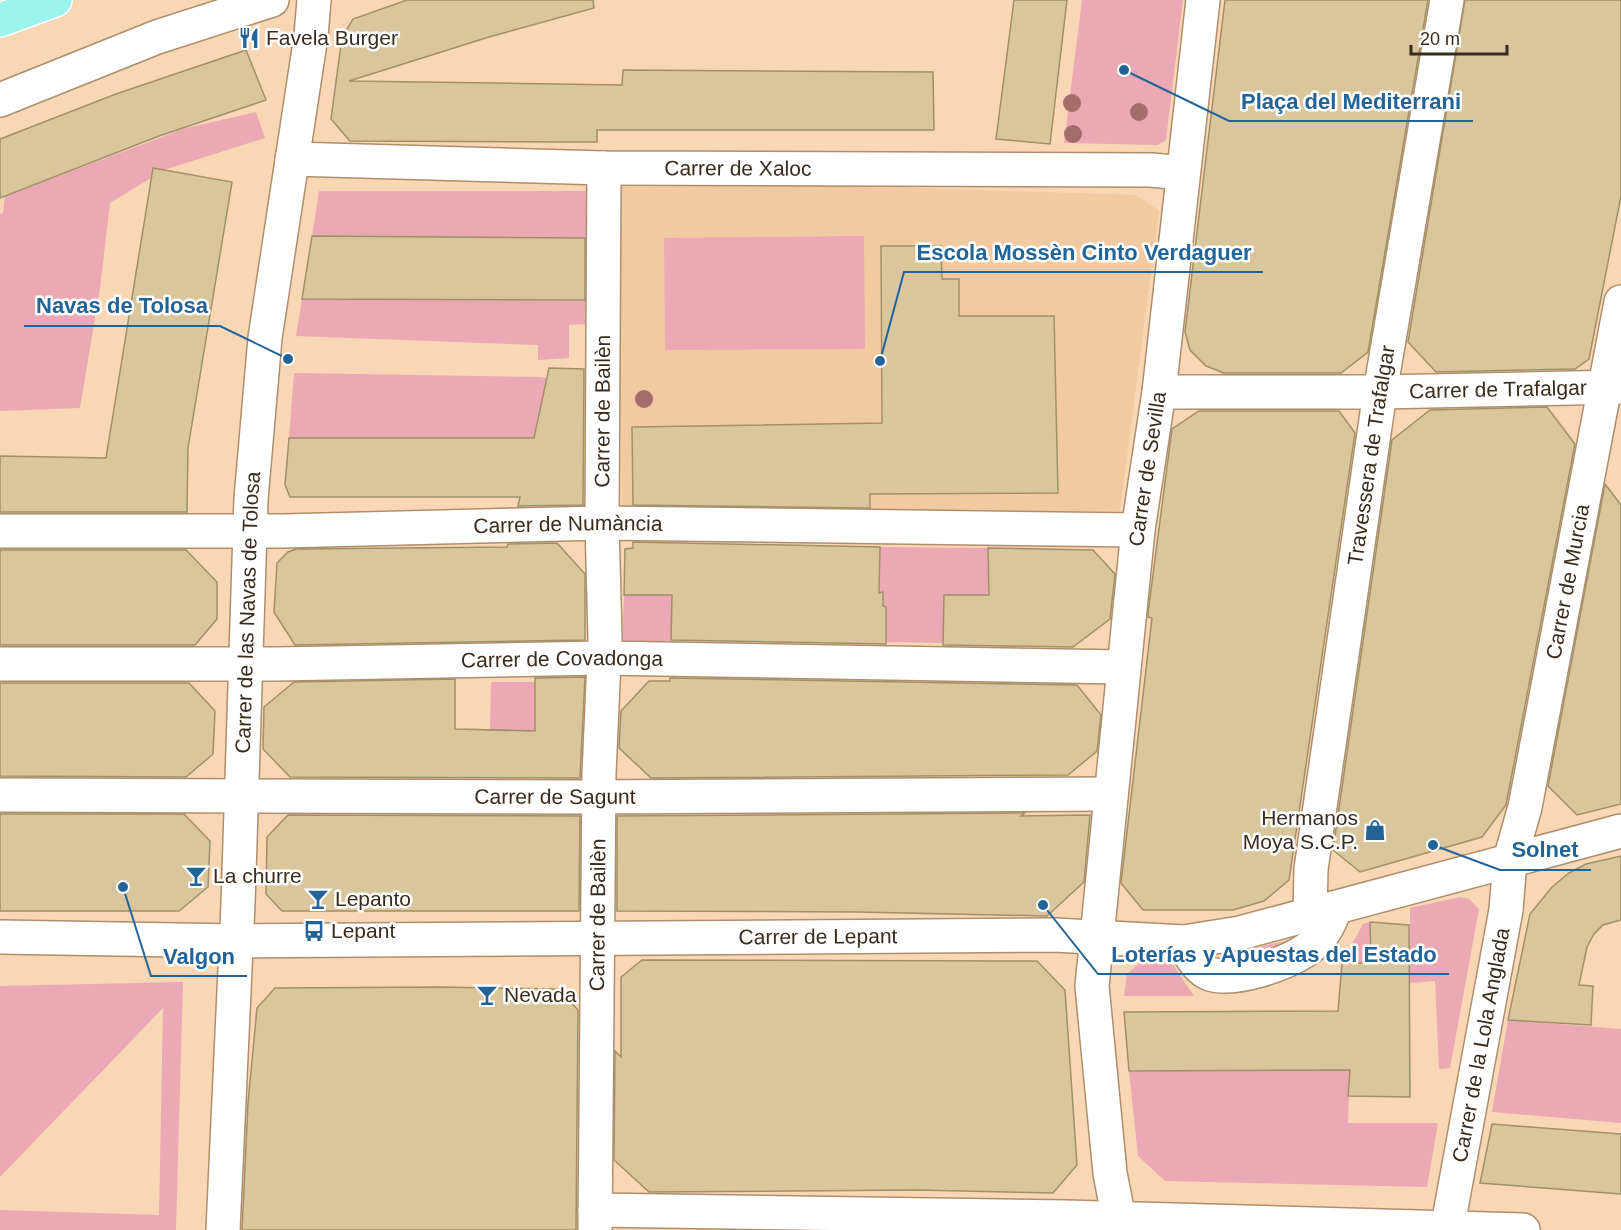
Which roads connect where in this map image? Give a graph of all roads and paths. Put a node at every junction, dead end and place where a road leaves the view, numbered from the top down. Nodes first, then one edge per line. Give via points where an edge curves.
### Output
1 (55, 0) edge
2 (272, 0) edge
3 (314, 0) edge
4 (1203, 0) edge
5 (1447, 0) edge
6 (0, 20) edge
7 (0, 99) edge
8 (292, 159) junction
9 (604, 168) junction
10 (1183, 173) junction
11 (1621, 302) edge
12 (1613, 387) edge
13 (1159, 392) junction
14 (1380, 392) junction
15 (603, 523) junction
16 (1138, 530) junction
17 (0, 531) edge
18 (250, 531) junction
19 (602, 658) junction
20 (0, 664) edge
21 (247, 664) junction
22 (1124, 667) junction
23 (1110, 794) junction
24 (0, 795) edge
25 (241, 796) junction
26 (600, 797) junction
27 (1621, 831) edge
28 (1510, 860) junction
29 (1322, 911) junction
30 (0, 937) edge
31 (598, 938) junction
32 (1098, 938) junction
33 (236, 941) junction
34 (595, 1220) edge
35 (1120, 1224) edge
36 (1447, 1228) edge
37 (223, 1230) edge
38 (1523, 1230) edge

1 - 6 main road
2 - 7 street via 157,37
3 - 8 street, Carrer de las Navas de Tolosa
4 - 10 street, Carrer de Sevilla
5 - 14 street, Travessera de Trafalgar
8 - 9 street, Carrer de Xaloc
8 - 18 street, Carrer de las Navas de Tolosa via 265,338
9 - 10 street, Carrer de Xaloc
9 - 15 street, Carrer de Bailèn
10 - 13 street, Carrer de Sevilla
11 - 12 street, Carrer de Murcia
12 - 14 street, Carrer de Trafalgar
12 - 28 street, Carrer de Murcia via 1592,444 1525,807
13 - 14 street, Carrer de Trafalgar
13 - 16 street, Carrer de Sevilla
14 - 29 street, Travessera de Trafalgar via 1311,869
15 - 16 street, Carrer de Numància
15 - 18 street, Carrer de Numància
15 - 19 street, Carrer de Bailèn
16 - 22 street, Carrer de Sevilla
17 - 18 street, Carrer de Numància
18 - 21 street, Carrer de las Navas de Tolosa
19 - 21 street, Carrer de Covadonga
19 - 22 street, Carrer de Covadonga
19 - 26 street, Carrer de Bailèn
20 - 21 street, Carrer de Covadonga
21 - 25 street, Carrer de las Navas de Tolosa
22 - 23 street, Carrer de Sevilla
23 - 26 street, Carrer de Sagunt
23 - 32 street, Carrer de Sevilla
24 - 25 street, Carrer de Sagunt
25 - 26 street, Carrer de Sagunt
25 - 33 street, Carrer de las Navas de Tolosa
26 - 31 street, Carrer de Bailèn
27 - 28 street, Carrer de Lepant
28 - 29 street, Carrer de Lepant
28 - 36 street, Carrer de la Lola Anglada via 1506,910
29 - 32 street, Carrer de Lepant via 1240,933 1184,942
30 - 33 street, Carrer de Lepant
31 - 32 street, Carrer de Lepant
31 - 33 street, Carrer de Lepant
31 - 34 street, Carrer de Bailèn
32 - 35 street, Carrer de Sevilla via 1092,986 1110,1173
33 - 37 street, Carrer de las Navas de Tolosa
34 - 35 street
35 - 36 street
36 - 38 street

